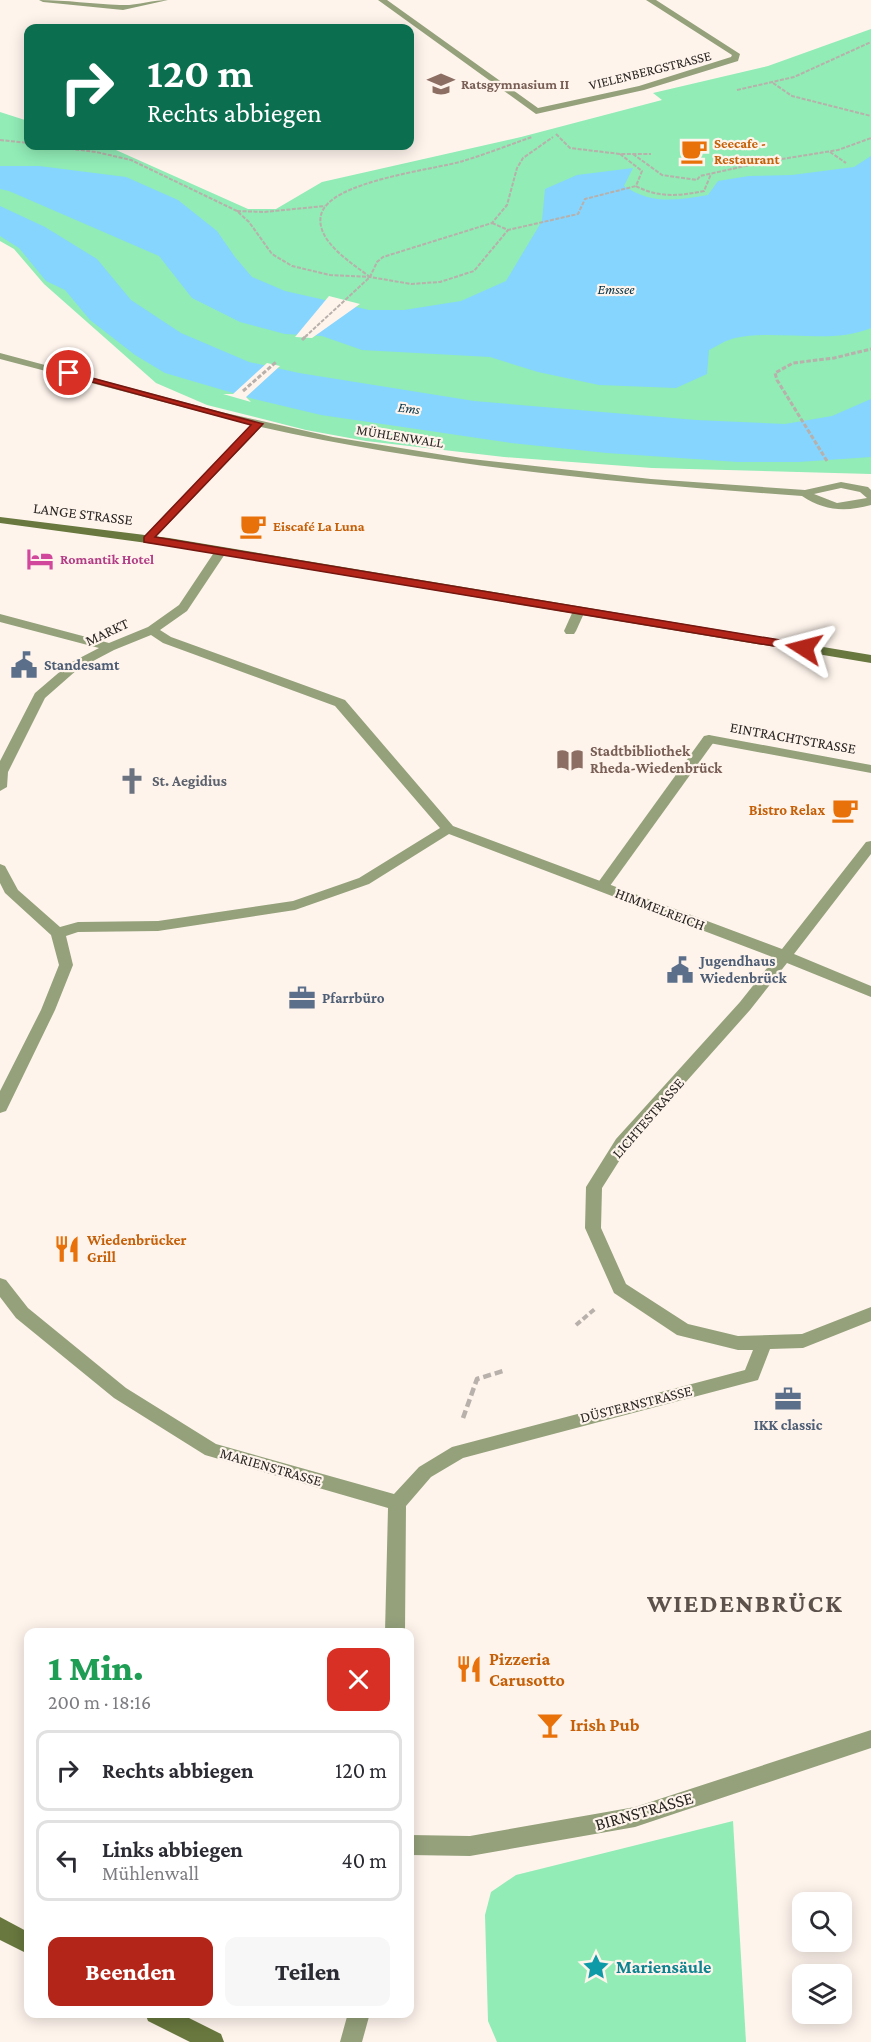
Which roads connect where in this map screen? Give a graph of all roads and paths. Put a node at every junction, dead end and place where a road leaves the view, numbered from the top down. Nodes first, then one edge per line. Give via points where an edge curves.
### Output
1 (43, 0) edge
2 (164, 0) edge
3 (382, 0) edge
4 (650, 0) edge
5 (773, 83) dead end
6 (871, 116) edge
7 (548, 135) dead end
8 (556, 135) junction
9 (540, 136) dead end
10 (871, 138) edge
11 (0, 140) edge
12 (24, 143) edge
13 (80, 150) edge
14 (829, 151) junction
15 (620, 154) junction
16 (633, 154) junction
17 (651, 154) dead end
18 (846, 162) dead end
19 (711, 173) junction
20 (636, 186) junction
21 (326, 206) junction
22 (237, 211) junction
23 (492, 223) junction
24 (508, 230) junction
25 (370, 277) junction
26 (302, 340) dead end
27 (871, 349) edge
28 (0, 356) edge
29 (276, 362) dead end
30 (236, 398) dead end
31 (258, 424) junction
32 (828, 463) dead end
33 (805, 493) junction
34 (871, 496) edge
35 (871, 501) edge
36 (0, 520) edge
37 (148, 539) junction
38 (221, 551) junction
39 (579, 611) junction
40 (0, 618) edge
41 (152, 630) junction
42 (570, 631) dead end
43 (110, 647) junction
44 (871, 659) edge
45 (6, 748) edge
46 (871, 769) edge
47 (0, 787) edge
48 (448, 830) junction
49 (871, 844) edge
50 (0, 869) edge
51 (602, 887) junction
52 (6, 895) edge
53 (58, 933) junction
54 (785, 956) junction
55 (871, 992) edge
56 (0, 1107) edge
57 (0, 1285) edge
58 (871, 1314) edge
59 (764, 1343) junction
60 (503, 1371) dead end
61 (458, 1452) junction
62 (397, 1503) junction
63 (395, 1628) edge
64 (871, 1739) edge
65 (414, 1845) edge
66 (0, 1928) edge
67 (24, 1942) edge
68 (166, 2018) edge
69 (357, 2018) edge
70 (213, 2042) edge
71 (351, 2042) edge

1 - 2 street via 123,8
3 - 4 street, VIELENBERGSTRASSE via 536,111 641,88 735,59 736,54
5 - 6 path via 792,96
7 - 8 path
8 - 15 path via 570,148
8 - 23 path via 523,158 507,205
9 - 21 path via 425,171 359,185 336,196
10 - 14 path
11 - 12 path
13 - 22 path via 131,160
14 - 18 path
14 - 19 path
15 - 16 path
15 - 20 path via 642,171
16 - 17 path
16 - 19 path via 662,175 697,180
19 - 20 path via 704,192 675,197 647,193
20 - 24 path via 585,199 578,214
21 - 22 path
21 - 25 path via 320,215 325,236 352,265
22 - 25 path via 272,254 291,266 330,275
23 - 24 path
23 - 25 path via 387,254 377,262
24 - 25 path via 474,271 459,277 411,284
25 - 26 path
27 - 32 path via 781,366 775,373
28 - 31 street, MÜHLENWALL
29 - 30 path
31 - 33 street, MÜHLENWALL via 462,461 651,482
31 - 37 street
33 - 34 street, MÜHLENWALL via 842,485 864,489
33 - 35 street, MÜHLENWALL via 817,503 849,508
36 - 37 street, LANGE STRASSE
37 - 38 street, LANGE STRASSE
38 - 39 street, LANGE STRASSE
38 - 41 street, MARKT via 183,609
39 - 42 street
39 - 44 street, LANGE STRASSE
40 - 43 street
41 - 43 street, MARKT
41 - 48 street via 167,640 340,704
43 - 45 street, MARKT via 74,666 40,696
45 - 47 street
46 - 51 street, EINTRACHTSTRASSE via 709,739
48 - 51 street, HIMMELREICH
48 - 53 street via 364,881 295,905 158,926 78,927
49 - 54 street, LICHTESTRASSE
50 - 52 street
51 - 54 street, HIMMELREICH
52 - 53 street
53 - 56 street via 66,965
54 - 55 street, HIMMELREICH
54 - 59 street, LICHTESTRASSE via 689,1071 622,1143 594,1186 593,1228 620,1288 683,1330 738,1343
57 - 62 street, MARIENSTRASSE via 22,1313 120,1393 211,1450
58 - 59 street via 803,1341
59 - 61 street, DÜSTERNSTRASSE via 752,1375
60 - 61 path via 477,1379 455,1438
61 - 62 street, DÜSTERNSTRASSE via 425,1472
62 - 63 street
64 - 65 street, BIRNSTRASSE via 635,1817 470,1846
66 - 67 street
68 - 70 street
69 - 71 street

